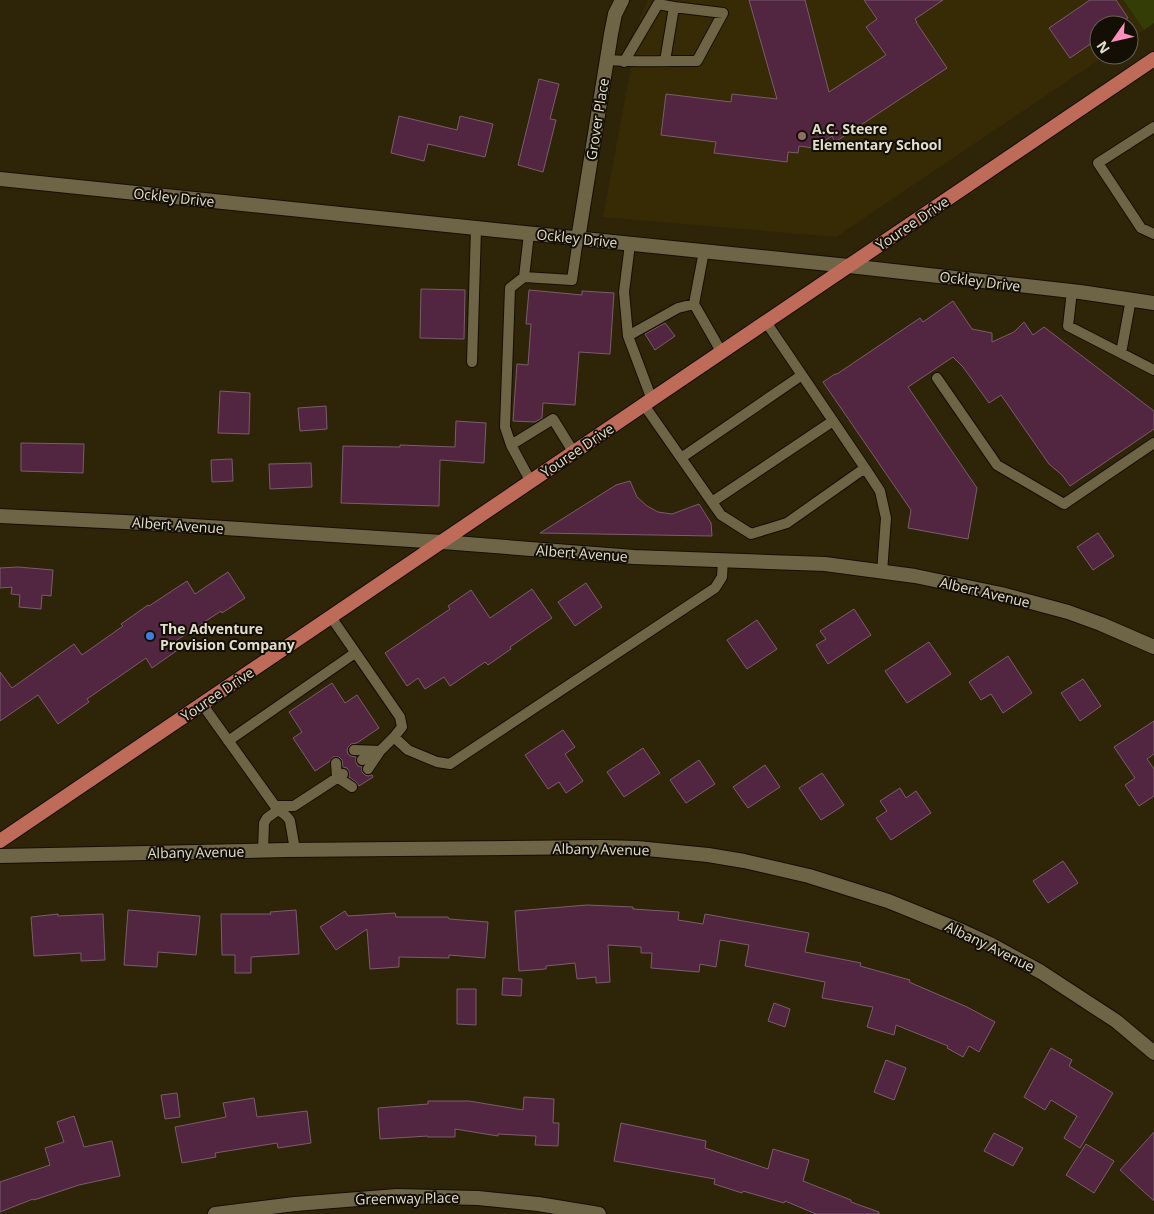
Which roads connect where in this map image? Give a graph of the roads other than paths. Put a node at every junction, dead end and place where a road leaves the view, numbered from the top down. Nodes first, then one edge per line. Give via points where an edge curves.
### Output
1 (622, 0) edge
2 (674, 7) junction
3 (1154, 59) edge
4 (606, 60) junction
5 (624, 62) junction
6 (665, 62) junction
7 (1154, 127) edge
8 (0, 179) edge
9 (476, 228) junction
10 (529, 234) junction
11 (1154, 234) edge
12 (578, 239) junction
13 (630, 244) junction
14 (704, 251) junction
15 (849, 266) junction
16 (524, 277) junction
17 (1072, 291) junction
18 (1131, 299) junction
19 (1154, 303) edge
20 (694, 304) junction
21 (766, 322) junction
22 (628, 336) junction
23 (722, 353) junction
24 (1121, 353) junction
25 (472, 362) dead end
26 (1154, 370) edge
27 (802, 375) junction
28 (937, 378) dead end
29 (648, 402) junction
30 (833, 421) junction
31 (1154, 443) edge
32 (511, 444) junction
33 (574, 453) junction
34 (681, 458) junction
35 (865, 468) junction
36 (531, 482) junction
37 (712, 502) junction
38 (0, 516) edge
39 (442, 542) junction
40 (723, 560) junction
41 (882, 572) junction
42 (331, 617) junction
43 (1154, 647) edge
44 (355, 653) junction
45 (202, 704) junction
46 (394, 737) junction
47 (228, 741) junction
48 (354, 750) dead end
49 (380, 751) junction
50 (336, 763) dead end
51 (276, 808) junction
52 (0, 841) edge
53 (263, 850) junction
54 (295, 850) junction
55 (0, 856) edge
56 (1154, 1053) edge
57 (215, 1214) edge
58 (599, 1214) edge

1 - 4 street, Grover Place
2 - 5 lane via 658,4
2 - 6 lane
2 - 6 lane via 723,13 697,61
3 - 15 main road, Youree Drive
4 - 5 lane
4 - 12 street, Grover Place
5 - 6 lane
7 - 11 lane via 1098,163 1141,228
8 - 9 street, Ockley Drive
9 - 10 street, Ockley Drive
9 - 25 lane
10 - 12 street, Ockley Drive
10 - 16 lane
12 - 13 street, Ockley Drive
12 - 16 lane via 572,280
13 - 14 street, Ockley Drive
13 - 22 lane via 624,292
14 - 15 street, Ockley Drive
14 - 20 lane
15 - 17 street, Ockley Drive
15 - 21 main road, Youree Drive
16 - 32 lane via 510,288 505,427
17 - 18 street, Ockley Drive
17 - 24 lane via 1068,326
18 - 19 street, Ockley Drive
18 - 24 lane
20 - 22 lane via 678,308
20 - 23 lane
21 - 23 main road, Youree Drive
21 - 27 lane
22 - 29 lane
23 - 29 main road, Youree Drive
24 - 26 lane
27 - 30 lane
27 - 34 lane
28 - 31 lane via 997,465 1064,504
29 - 33 main road, Youree Drive
29 - 34 lane
30 - 35 lane
30 - 37 lane
32 - 33 lane via 553,419
32 - 36 lane
33 - 36 main road, Youree Drive
34 - 37 lane
35 - 37 lane via 787,523 751,534 721,515
35 - 41 lane via 880,490 886,518
36 - 39 main road, Youree Drive
38 - 39 street, Albert Avenue
39 - 40 street, Albert Avenue via 634,557
39 - 42 main road, Youree Drive
40 - 41 street, Albert Avenue via 825,564
40 - 46 lane via 722,577 715,588 450,764 408,750
41 - 43 street, Albert Avenue via 1001,594 1076,615
42 - 44 lane
42 - 45 main road, Youree Drive
44 - 46 lane via 400,717 402,727
44 - 47 lane
45 - 47 lane
45 - 52 main road, Youree Drive
46 - 49 lane
47 - 51 lane
48 - 49 lane
49 - 49 lane via 367,768
50 - 51 lane via 345,780 294,806
51 - 53 lane via 264,823
51 - 54 lane via 288,816
53 - 54 street, Albany Avenue
53 - 55 street, Albany Avenue
54 - 56 street, Albany Avenue via 637,848 708,855 809,876 888,901 990,944 1041,972 1116,1021
57 - 58 street, Greenway Place via 397,1196 478,1198

